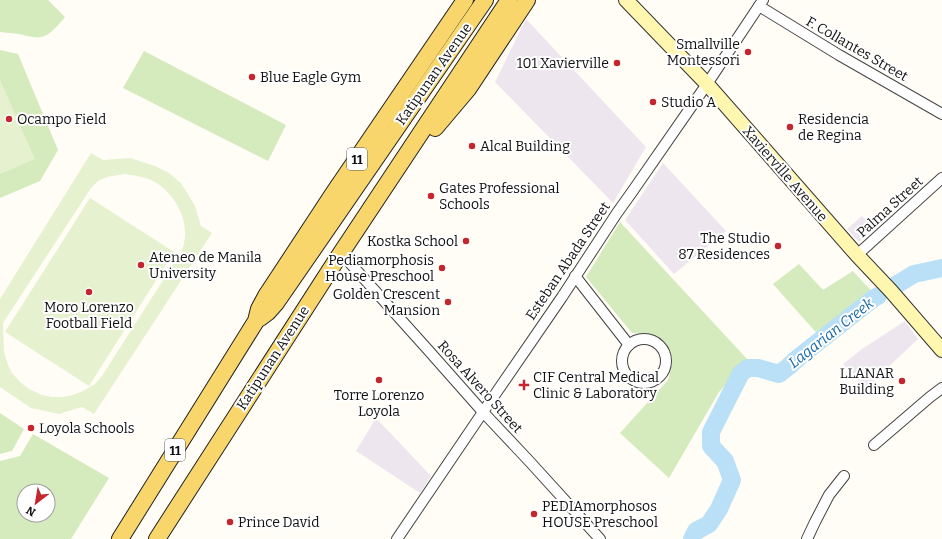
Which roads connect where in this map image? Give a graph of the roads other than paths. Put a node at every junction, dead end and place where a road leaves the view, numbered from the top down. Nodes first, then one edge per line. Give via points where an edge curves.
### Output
1 (465, 0) edge
2 (485, 0) edge
3 (509, 0) edge
4 (527, 0) edge
5 (626, 0) edge
6 (761, 3) edge
7 (707, 84) junction
8 (942, 114) edge
9 (390, 178) junction
10 (942, 178) edge
11 (340, 253) junction
12 (857, 256) junction
13 (575, 276) junction
14 (256, 321) junction
15 (629, 345) junction
16 (942, 350) edge
17 (942, 388) edge
18 (483, 412) junction
19 (874, 445) dead end
20 (844, 476) dead end
21 (120, 539) edge
22 (157, 539) edge
23 (397, 539) edge
24 (600, 539) edge
25 (807, 539) edge

1 - 14 main road, Katipunan Avenue / 11 via 283,270 259,309
2 - 14 main road, Katipunan Avenue / 11 via 276,303
3 - 9 main road, Katipunan Avenue / 11
4 - 9 main road, Katipunan Avenue / 11 via 468,89
5 - 7 main road, Xavierville Avenue
6 - 7 street, Esteban Abada Street
6 - 8 street, F. Collantes Street via 839,55
7 - 12 main road, Xavierville Avenue
7 - 13 street, Esteban Abada Street
9 - 11 main road, Katipunan Avenue / 11
10 - 12 street, Palma Street
11 - 18 street, Rosa Alvero Street
11 - 22 main road, Katipunan Avenue / 11
12 - 16 main road, Xavierville Avenue
13 - 15 street
13 - 18 street, Esteban Abada Street
14 - 21 main road, Katipunan Avenue / 11
15 - 15 street via 623,357 623,364 629,376 641,382 648,382 661,375 665,369 665,354 656,342 642,339
17 - 19 street
18 - 23 street, Esteban Abada Street
18 - 24 street, Rosa Alvero Street
20 - 25 street via 829,495

